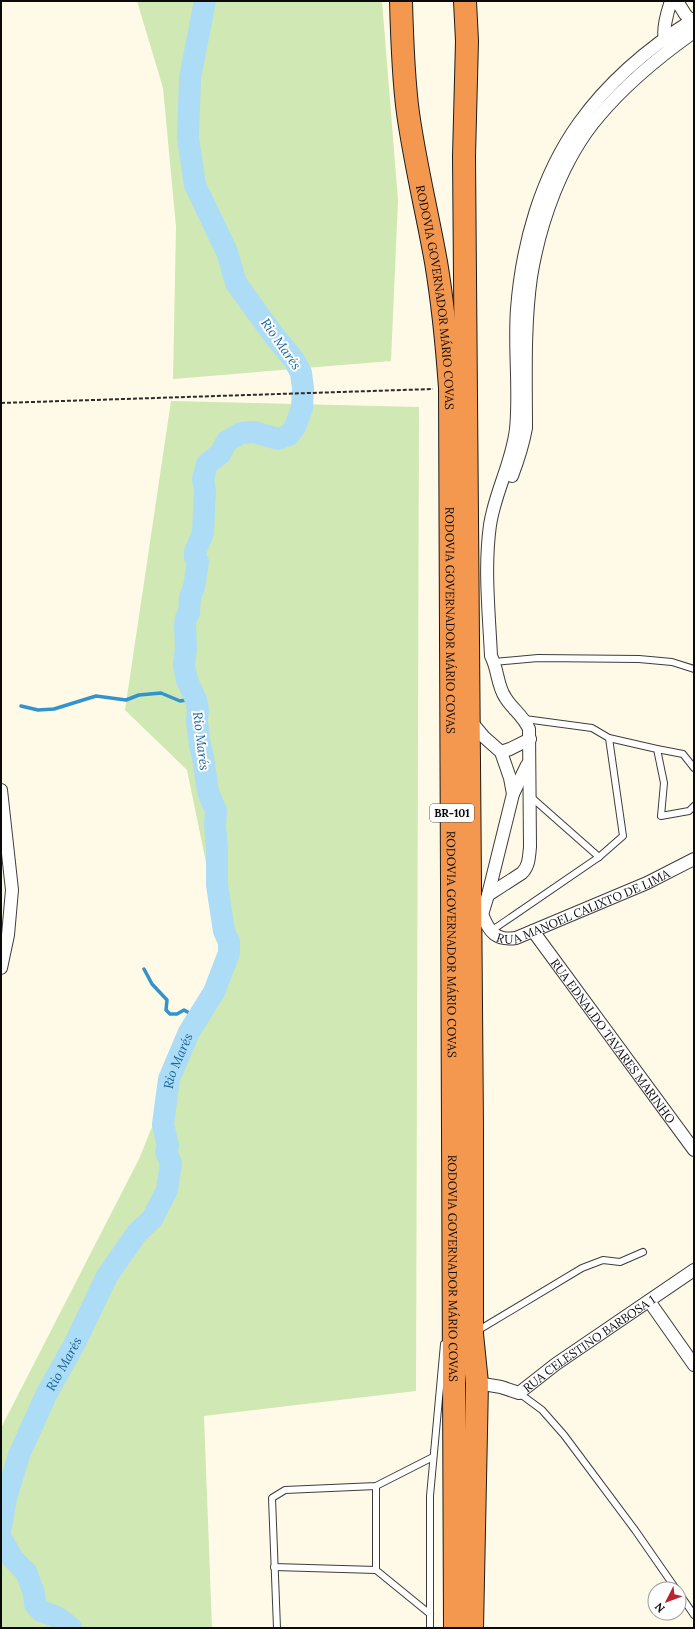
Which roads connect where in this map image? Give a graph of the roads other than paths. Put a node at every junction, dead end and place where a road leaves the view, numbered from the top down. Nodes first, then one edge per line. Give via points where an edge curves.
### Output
1 (401, 1) edge
2 (465, 1) edge
3 (671, 1) edge
4 (677, 1) edge
5 (693, 24) edge
6 (664, 39) junction
7 (670, 49) junction
8 (494, 662) junction
9 (694, 670) edge
10 (469, 718) junction
11 (525, 719) junction
12 (609, 738) junction
13 (530, 739) junction
14 (657, 749) junction
15 (501, 752) junction
16 (528, 762) junction
17 (694, 768) edge
18 (1, 790) edge
19 (513, 794) junction
20 (530, 796) junction
21 (694, 806) edge
22 (599, 857) junction
23 (694, 860) edge
24 (488, 895) junction
25 (482, 914) junction
26 (490, 931) junction
27 (532, 931) junction
28 (471, 952) junction
29 (1, 968) edge
30 (694, 1150) edge
31 (643, 1252) dead end
32 (453, 1257) junction
33 (694, 1270) edge
34 (648, 1301) junction
35 (446, 1314) dead end
36 (472, 1334) junction
37 (444, 1336) dead end
38 (694, 1365) edge
39 (478, 1383) junction
40 (519, 1393) junction
41 (433, 1457) junction
42 (376, 1486) junction
43 (274, 1567) junction
44 (376, 1570) junction
45 (670, 1581) edge
46 (687, 1605) edge
47 (430, 1614) junction
48 (694, 1615) edge
49 (277, 1628) edge
50 (430, 1628) edge
51 (455, 1628) edge
52 (472, 1628) edge

1 - 32 highway, RODOVIA GOVERNADOR MÁRIO COVAS / BR-101 via 408,111 442,302 450,388 454,956
2 - 10 highway, RODOVIA GOVERNADOR MÁRIO COVAS / BR-101
3 - 6 street
4 - 5 street
5 - 6 street
5 - 7 street
6 - 7 street
6 - 8 street via 603,94 579,123 551,172 532,224 517,310 515,436 490,525 489,604 491,656
7 - 8 street via 628,86 586,133 556,188 538,242 531,277 527,320 524,443 503,499 497,529 497,656
8 - 9 lane via 538,658 639,659 672,662
8 - 11 street via 504,696
10 - 15 street via 484,737
10 - 28 highway, RODOVIA GOVERNADOR MÁRIO COVAS / BR-101
11 - 12 lane via 592,728
11 - 13 street
12 - 14 lane
12 - 22 lane via 623,836
13 - 15 street
13 - 16 street
14 - 17 lane via 683,754
14 - 21 lane via 664,783 661,816 689,811
15 - 19 street
16 - 19 street
16 - 20 street
18 - 29 street via 12,890 8,935
19 - 24 street
20 - 22 lane
20 - 24 street via 528,863 522,873
22 - 26 lane
23 - 27 street, RUA MANOEL CALIXTO DE LIMA via 647,883
24 - 25 street
25 - 26 street, RUA MANOEL CALIXTO DE LIMA
25 - 28 street
26 - 27 street, RUA MANOEL CALIXTO DE LIMA via 496,936 509,939
27 - 30 street, RUA EDNALDO TAVARES MARINHO
28 - 36 highway, RODOVIA GOVERNADOR MÁRIO COVAS / BR-101
31 - 36 lane via 620,1262 603,1260 582,1268
32 - 35 lane
32 - 51 highway, RODOVIA GOVERNADOR MÁRIO COVAS / BR-101
33 - 34 street, RUA CELESTINO BARBOSA 1
34 - 38 street
34 - 40 street, RUA CELESTINO BARBOSA 1 via 556,1364
36 - 39 highway, RODOVIA GOVERNADOR MÁRIO COVAS / BR-101
37 - 41 lane
39 - 40 street, RUA CELESTINO BARBOSA 1
39 - 52 highway, RODOVIA GOVERNADOR MÁRIO COVAS / BR-101
40 - 45 lane via 542,1410 564,1435
41 - 42 lane
41 - 47 lane via 430,1496
42 - 43 lane via 285,1490 272,1498
42 - 44 lane
43 - 44 lane
43 - 49 lane
44 - 47 lane
46 - 48 lane
47 - 50 lane

